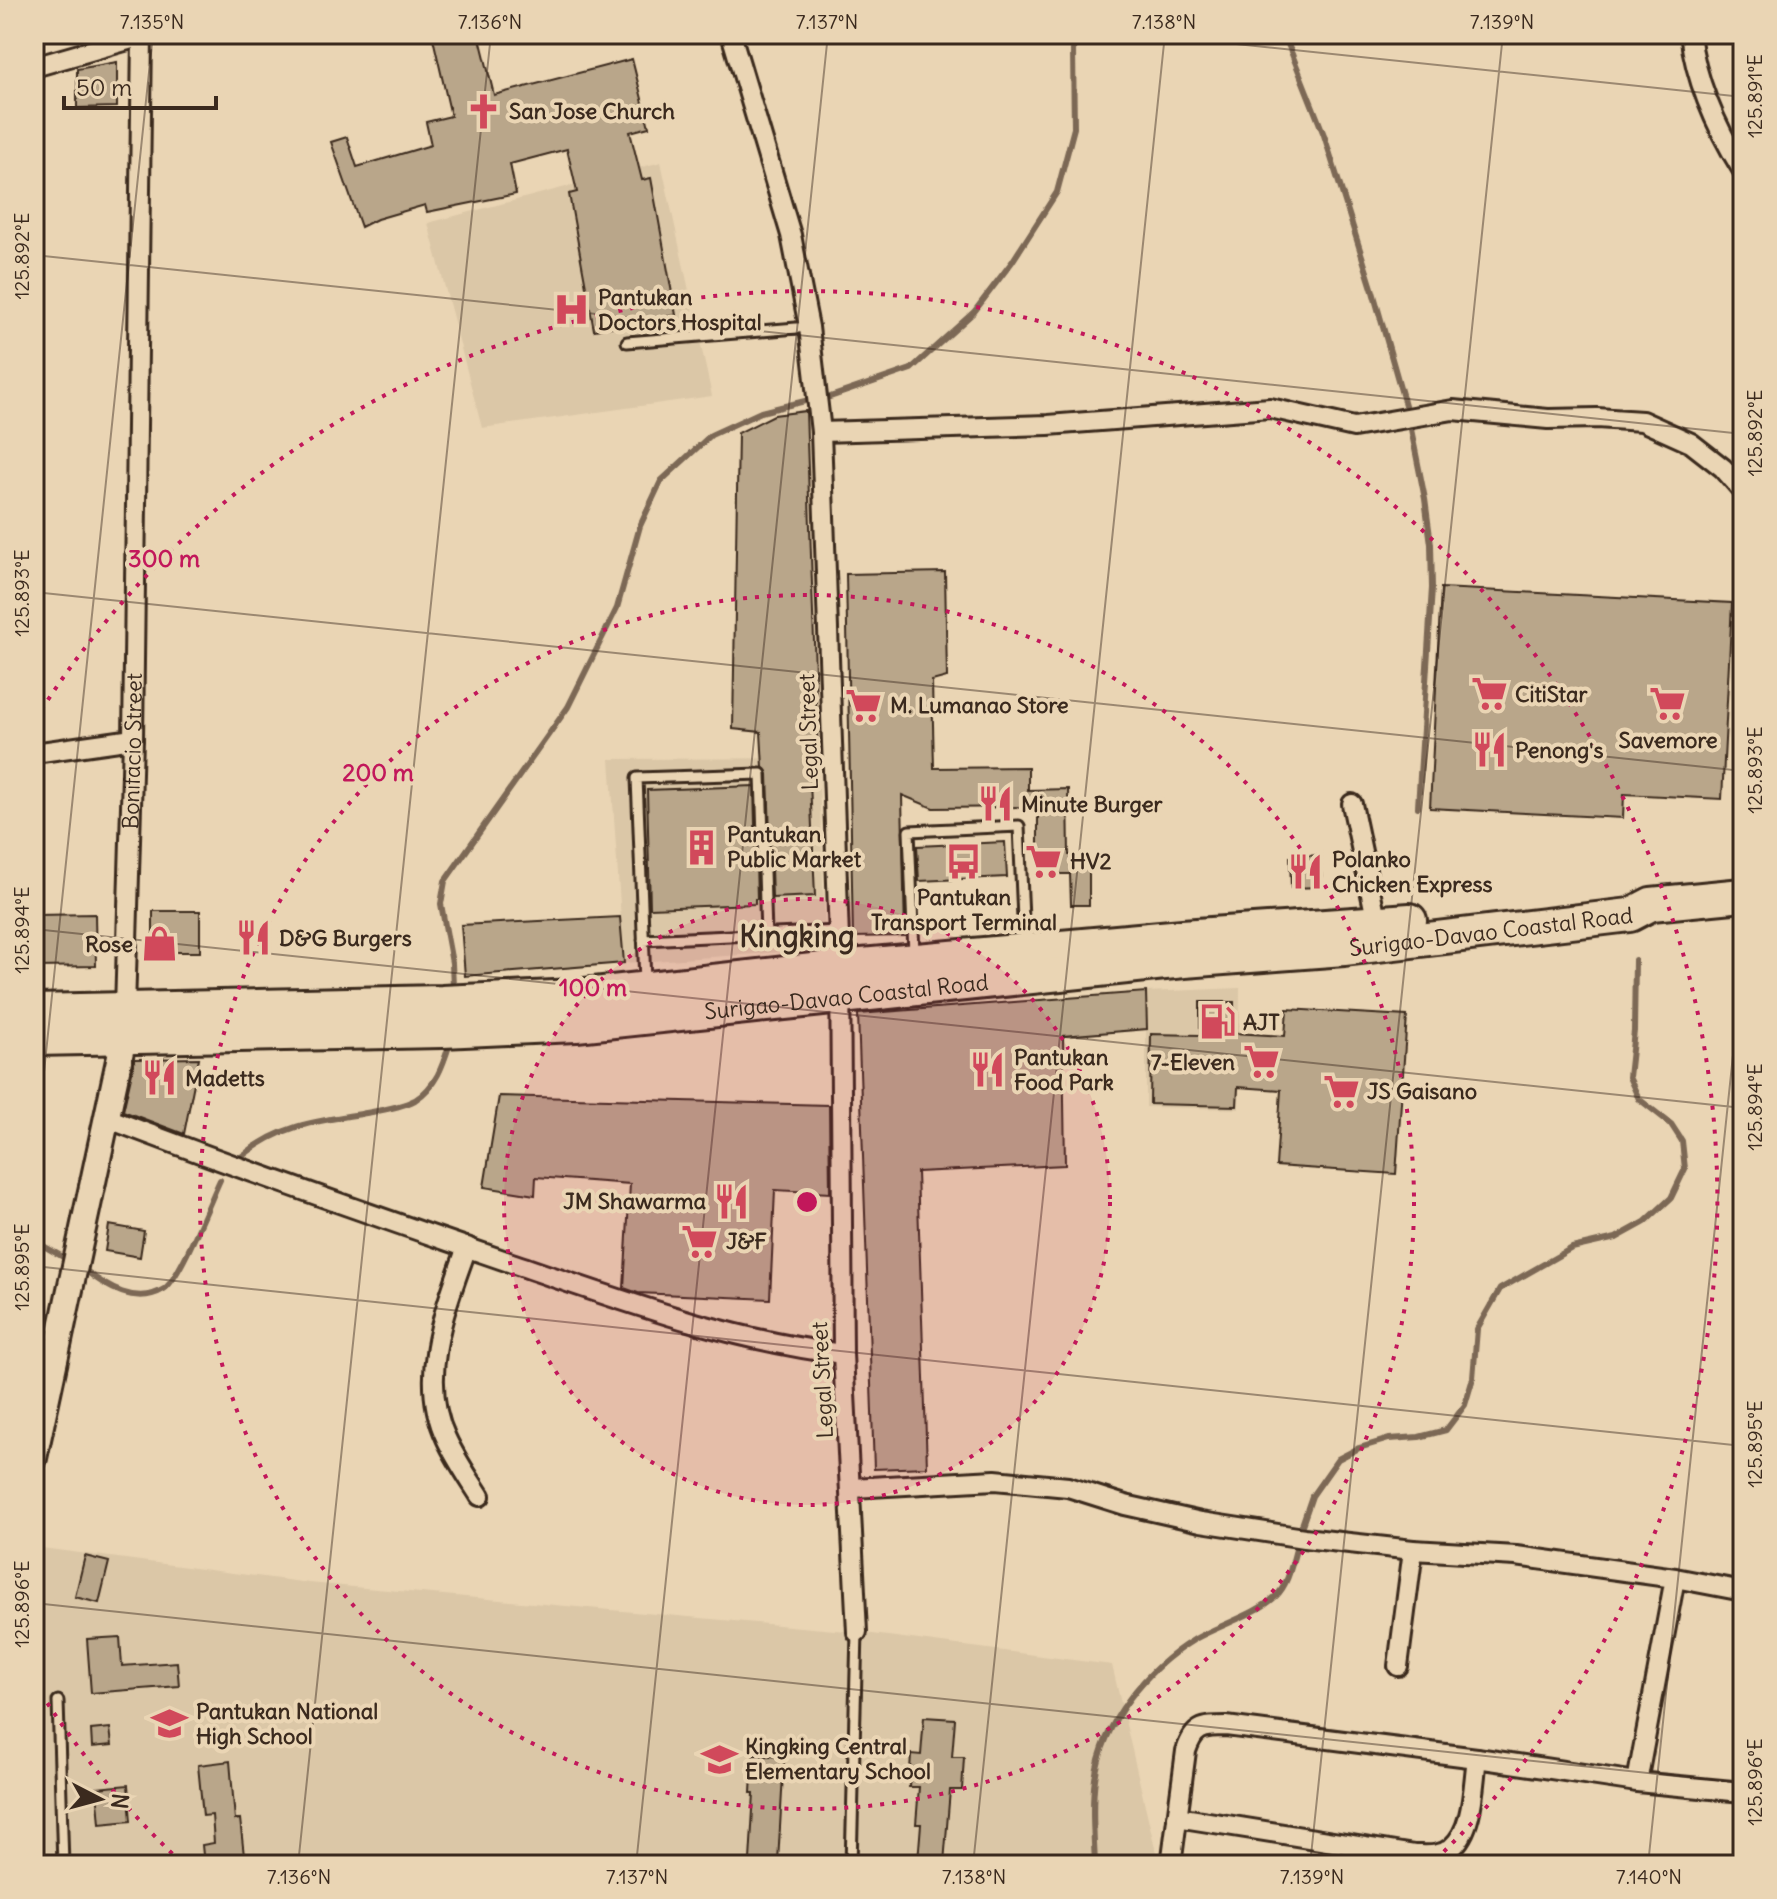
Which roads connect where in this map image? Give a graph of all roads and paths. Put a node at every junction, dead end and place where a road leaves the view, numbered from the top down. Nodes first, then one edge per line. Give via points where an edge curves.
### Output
1 (731, 34) edge
2 (1690, 34) edge
3 (144, 35) edge
4 (34, 67) edge
5 (1743, 171) edge
6 (809, 327) junction
7 (627, 342) dead end
8 (821, 432) junction
9 (1743, 491) edge
10 (133, 739) junction
11 (34, 753) edge
12 (1352, 804) dead end
13 (1743, 895) edge
14 (1651, 904) junction
15 (1377, 923) junction
16 (839, 931) junction
17 (766, 935) junction
18 (1343, 937) junction
19 (643, 940) junction
20 (1183, 949) junction
21 (1024, 951) junction
22 (915, 960) junction
23 (841, 982) junction
24 (645, 989) junction
25 (34, 1011) edge
26 (442, 1017) junction
27 (125, 1023) junction
28 (34, 1039) edge
29 (107, 1118) junction
30 (467, 1247) junction
31 (843, 1354) junction
32 (34, 1458) edge
33 (852, 1488) junction
34 (480, 1496) dead end
35 (1413, 1550) junction
36 (1675, 1578) junction
37 (1743, 1591) edge
38 (857, 1632) joint
39 (1398, 1666) dead end
40 (58, 1701) dead end
41 (1477, 1758) junction
42 (1637, 1782) junction
43 (1743, 1792) edge
44 (1177, 1817) junction
45 (63, 1865) edge
46 (851, 1865) edge
47 (1171, 1865) edge

1 - 6 street, Legal Street via 791,235
2 - 5 street via 1704,93
3 - 4 street
3 - 10 street, Bonifacio Street
6 - 7 lane
6 - 8 street, Legal Street
8 - 9 street via 1048,425 1270,408 1354,427 1453,410 1597,418 1642,421 1691,443
8 - 16 street, Legal Street
10 - 11 street
10 - 27 street, Bonifacio Street
12 - 15 street
13 - 14 highway, Surigao-Davao Coastal Road
14 - 15 highway, Surigao-Davao Coastal Road via 1628,896
14 - 18 highway, Surigao-Davao Coastal Road via 1630,915
15 - 18 highway, Surigao-Davao Coastal Road
16 - 17 lane
16 - 23 street, Legal Street
17 - 19 lane
17 - 19 lane via 761,774 637,778
18 - 20 highway, Surigao-Davao Coastal Road
19 - 24 lane
20 - 21 highway, Surigao-Davao Coastal Road
20 - 23 highway, Surigao-Davao Coastal Road
21 - 22 highway, Surigao-Davao Coastal Road
21 - 22 lane via 1019,826 909,831
22 - 23 highway, Surigao-Davao Coastal Road
23 - 24 highway, Surigao-Davao Coastal Road
23 - 26 highway, Surigao-Davao Coastal Road via 576,1025
23 - 31 street, Legal Street
24 - 26 highway, Surigao-Davao Coastal Road
25 - 27 highway, Surigao-Davao Coastal Road
26 - 27 highway, Surigao-Davao Coastal Road
27 - 28 highway, Surigao-Davao Coastal Road
27 - 29 street, Bonifacio Street
29 - 30 street
29 - 32 street, Bonifacio Street
30 - 31 street via 732,1335
30 - 34 street via 444,1313 436,1352 436,1397 444,1436
31 - 33 street, Legal Street
33 - 35 street via 995,1480 1068,1487 1201,1522
33 - 38 street, Legal Street
35 - 36 street via 1516,1556
35 - 39 street
36 - 37 street
36 - 42 street
38 - 46 lane
40 - 45 lane
41 - 42 street
41 - 44 street via 1208,1726 1190,1739
41 - 44 street via 1462,1836 1450,1850 1434,1856
42 - 43 street
44 - 47 street

